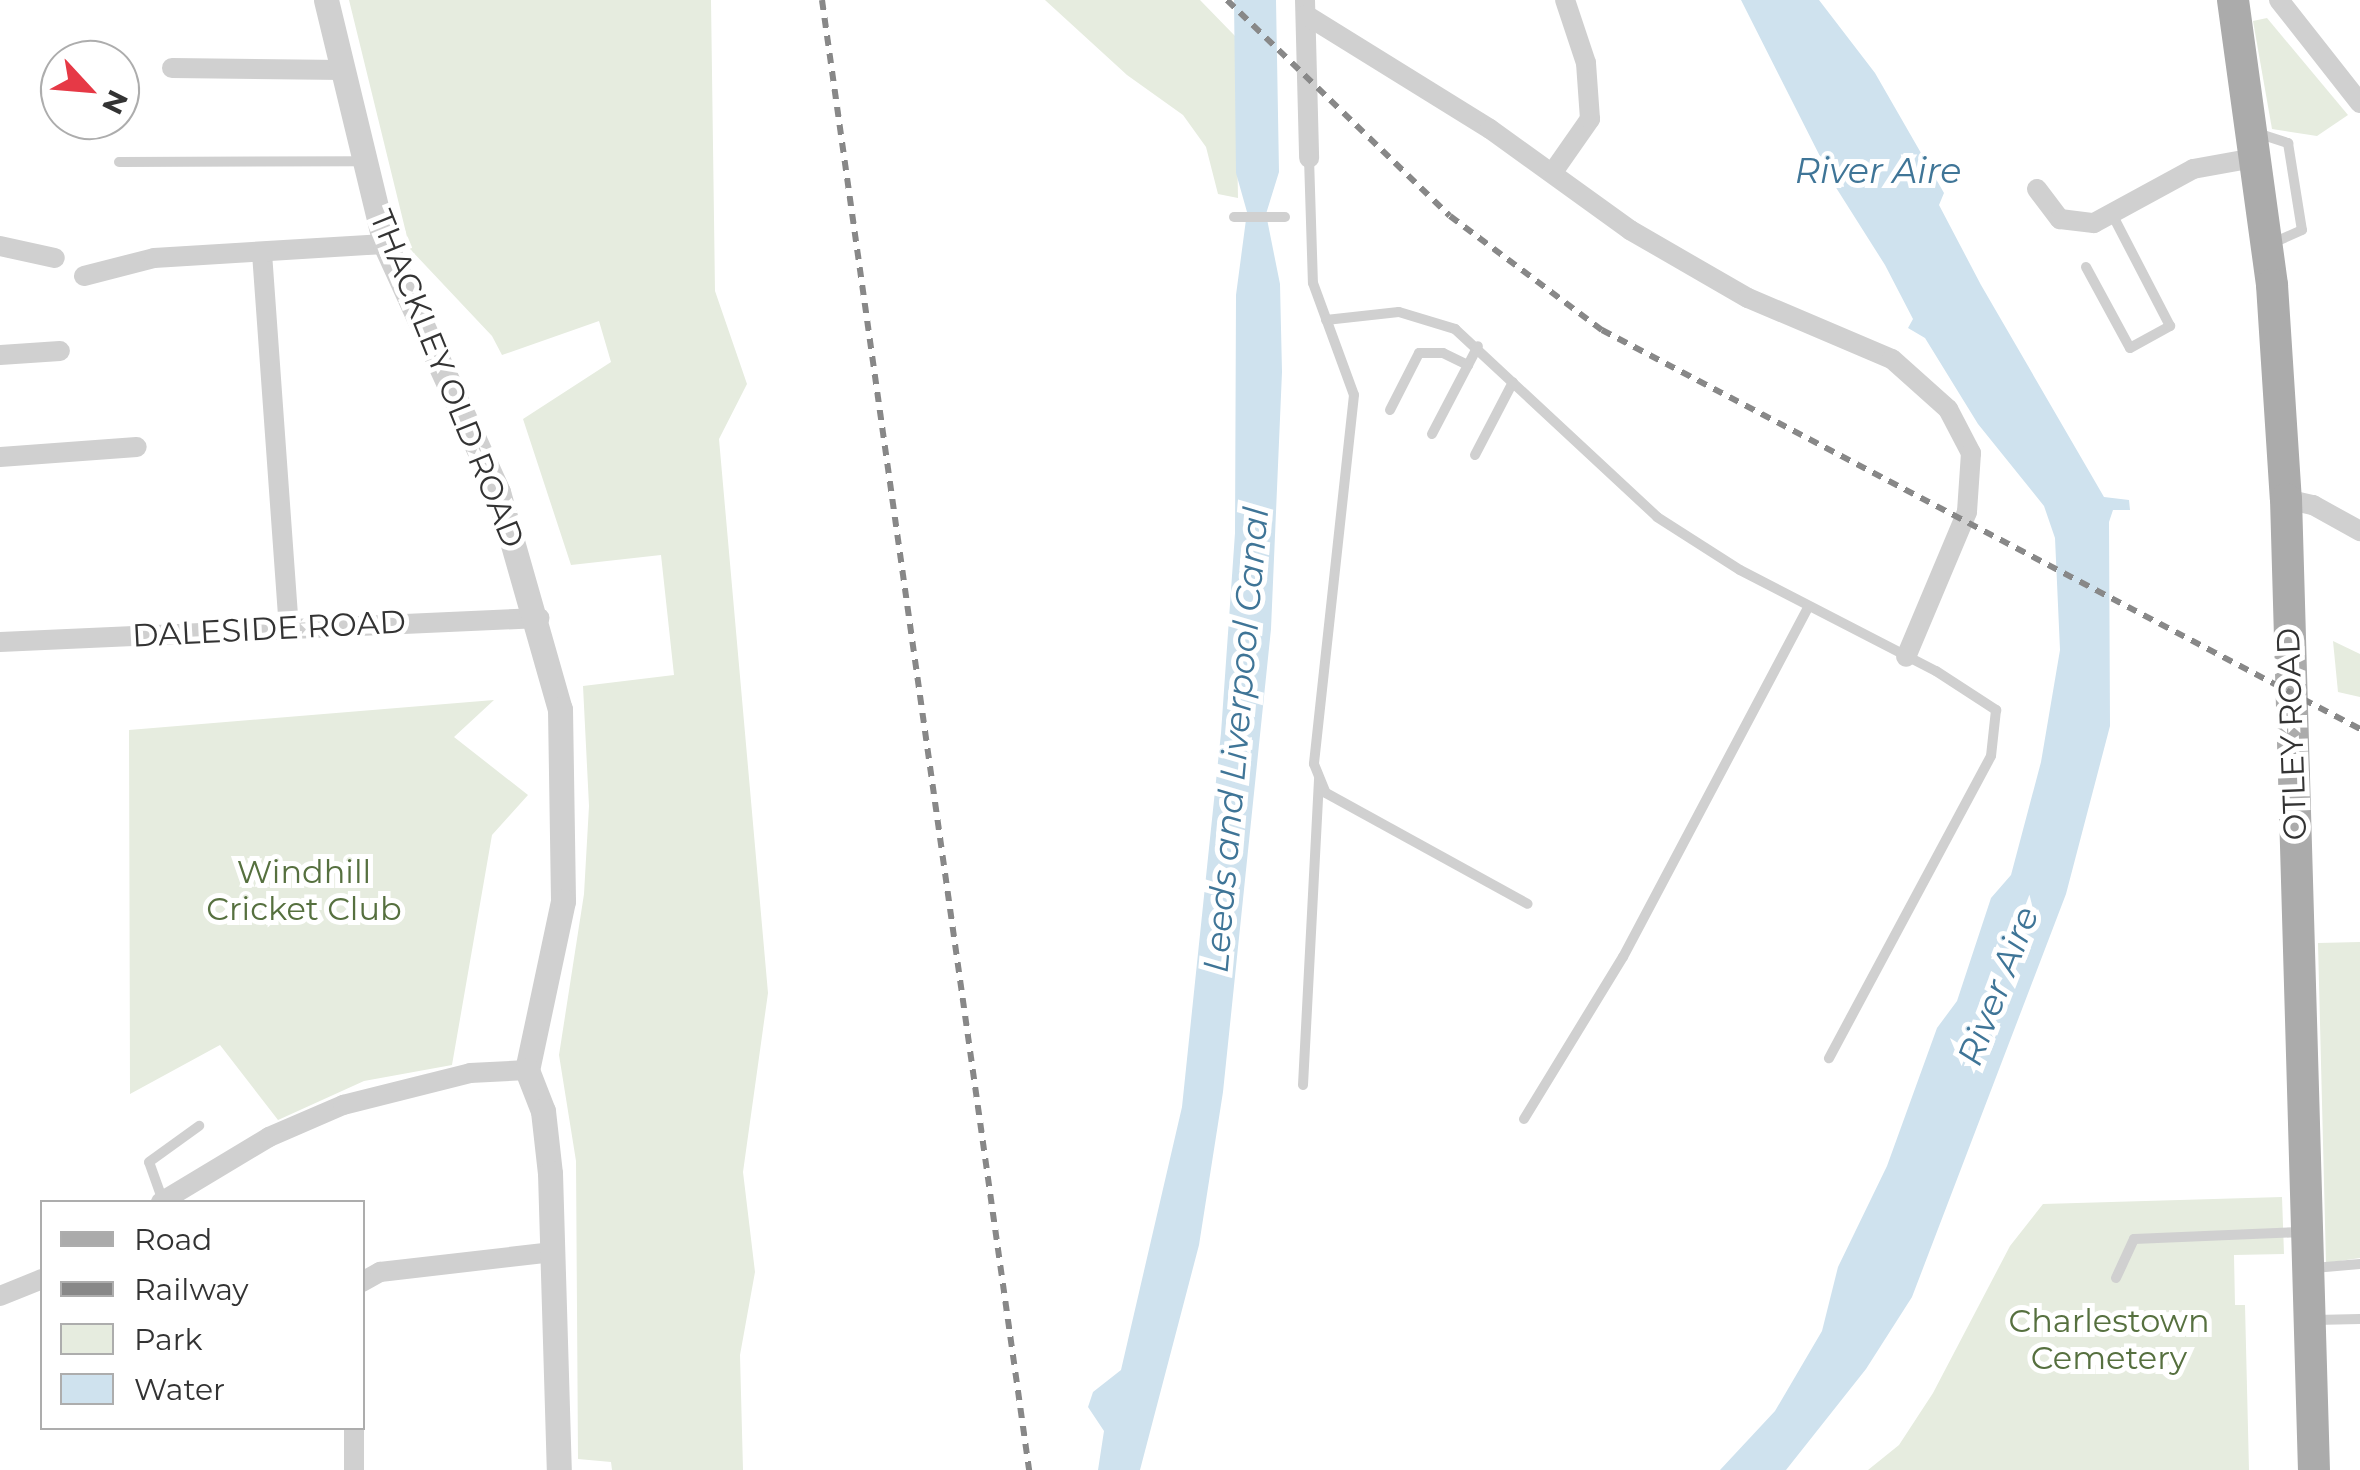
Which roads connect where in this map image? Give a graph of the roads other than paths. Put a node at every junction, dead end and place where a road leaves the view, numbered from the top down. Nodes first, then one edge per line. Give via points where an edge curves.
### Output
1 (326, 0) edge
2 (1564, 0) edge
3 (2233, 0) edge
4 (2279, 0) edge
5 (1306, 8) edge
6 (172, 68) dead end
7 (344, 70) junction
8 (2360, 102) edge
9 (2253, 144) junction
10 (1309, 158) joint
11 (365, 161) junction
12 (119, 162) dead end
13 (1552, 172) junction
14 (2037, 189) dead end
15 (2113, 216) junction
16 (1234, 217) dead end
17 (1285, 217) dead end
18 (386, 244) junction
19 (0, 246) edge
20 (262, 253) junction
21 (55, 258) dead end
22 (2086, 267) dead end
23 (84, 276) dead end
24 (1326, 320) junction
25 (1478, 346) junction
26 (60, 351) dead end
27 (0, 355) edge
28 (1468, 365) junction
29 (1514, 382) junction
30 (1390, 410) dead end
31 (1432, 434) dead end
32 (138, 447) dead end
33 (1475, 454) dead end
34 (0, 456) edge
35 (2286, 500) junction
36 (2360, 531) edge
37 (1808, 607) junction
38 (539, 618) junction
39 (290, 628) junction
40 (0, 642) edge
41 (1906, 656) junction
42 (1320, 777) junction
43 (1528, 904) dead end
44 (1828, 1058) dead end
45 (527, 1070) junction
46 (1303, 1085) dead end
47 (1524, 1119) dead end
48 (200, 1126) dead end
49 (161, 1200) edge
50 (165, 1200) edge
51 (2306, 1232) junction
52 (553, 1252) junction
53 (2360, 1264) edge
54 (2308, 1269) junction
55 (2116, 1278) dead end
56 (40, 1280) edge
57 (365, 1280) edge
58 (0, 1296) edge
59 (2360, 1319) edge
60 (2309, 1320) junction
61 (354, 1430) edge
62 (354, 1470) edge
63 (558, 1470) edge
64 (2314, 1470) edge

1 - 7 street, THACKLEY OLD ROAD
2 - 13 street via 1586,63 1590,119
3 - 9 main road, OTLEY ROAD
4 - 8 street
5 - 10 street
5 - 13 street
6 - 7 street
7 - 11 street, THACKLEY OLD ROAD
9 - 15 street via 2193,168
9 - 35 main road, OTLEY ROAD
10 - 24 lane via 1313,282
11 - 12 lane
11 - 18 street, THACKLEY OLD ROAD
13 - 41 street via 1630,230 1748,298 1892,360 1948,409 1971,453 1967,512
14 - 15 street via 2060,219 2078,225
15 - 22 lane via 2170,326 2130,348
16 - 17 lane
18 - 20 street
18 - 38 street, THACKLEY OLD ROAD via 498,492
19 - 21 street
20 - 23 street via 154,258
20 - 39 street
24 - 25 lane via 1417,315
24 - 42 lane via 1354,395 1314,764
25 - 28 lane
25 - 29 lane
26 - 27 street
28 - 30 lane via 1444,353 1419,353
28 - 31 lane
29 - 33 lane
29 - 37 lane via 1658,518
32 - 34 street
35 - 36 street via 2313,505
35 - 51 main road, OTLEY ROAD
37 - 41 lane
37 - 47 lane via 1622,956
38 - 39 street, DALESIDE ROAD
38 - 45 street, THACKLEY OLD ROAD via 560,709 564,902
39 - 40 street, DALESIDE ROAD
41 - 44 lane via 1996,710 1991,756
42 - 43 lane via 1326,793
42 - 46 lane
45 - 50 street via 470,1072 343,1104 269,1138
45 - 52 street via 543,1111
48 - 49 lane via 149,1162
51 - 54 main road, OTLEY ROAD
51 - 55 lane via 2134,1239
52 - 57 street via 380,1272
52 - 63 street
53 - 54 lane
54 - 60 main road, OTLEY ROAD
56 - 58 street
59 - 60 lane
60 - 64 main road, OTLEY ROAD
61 - 62 street

